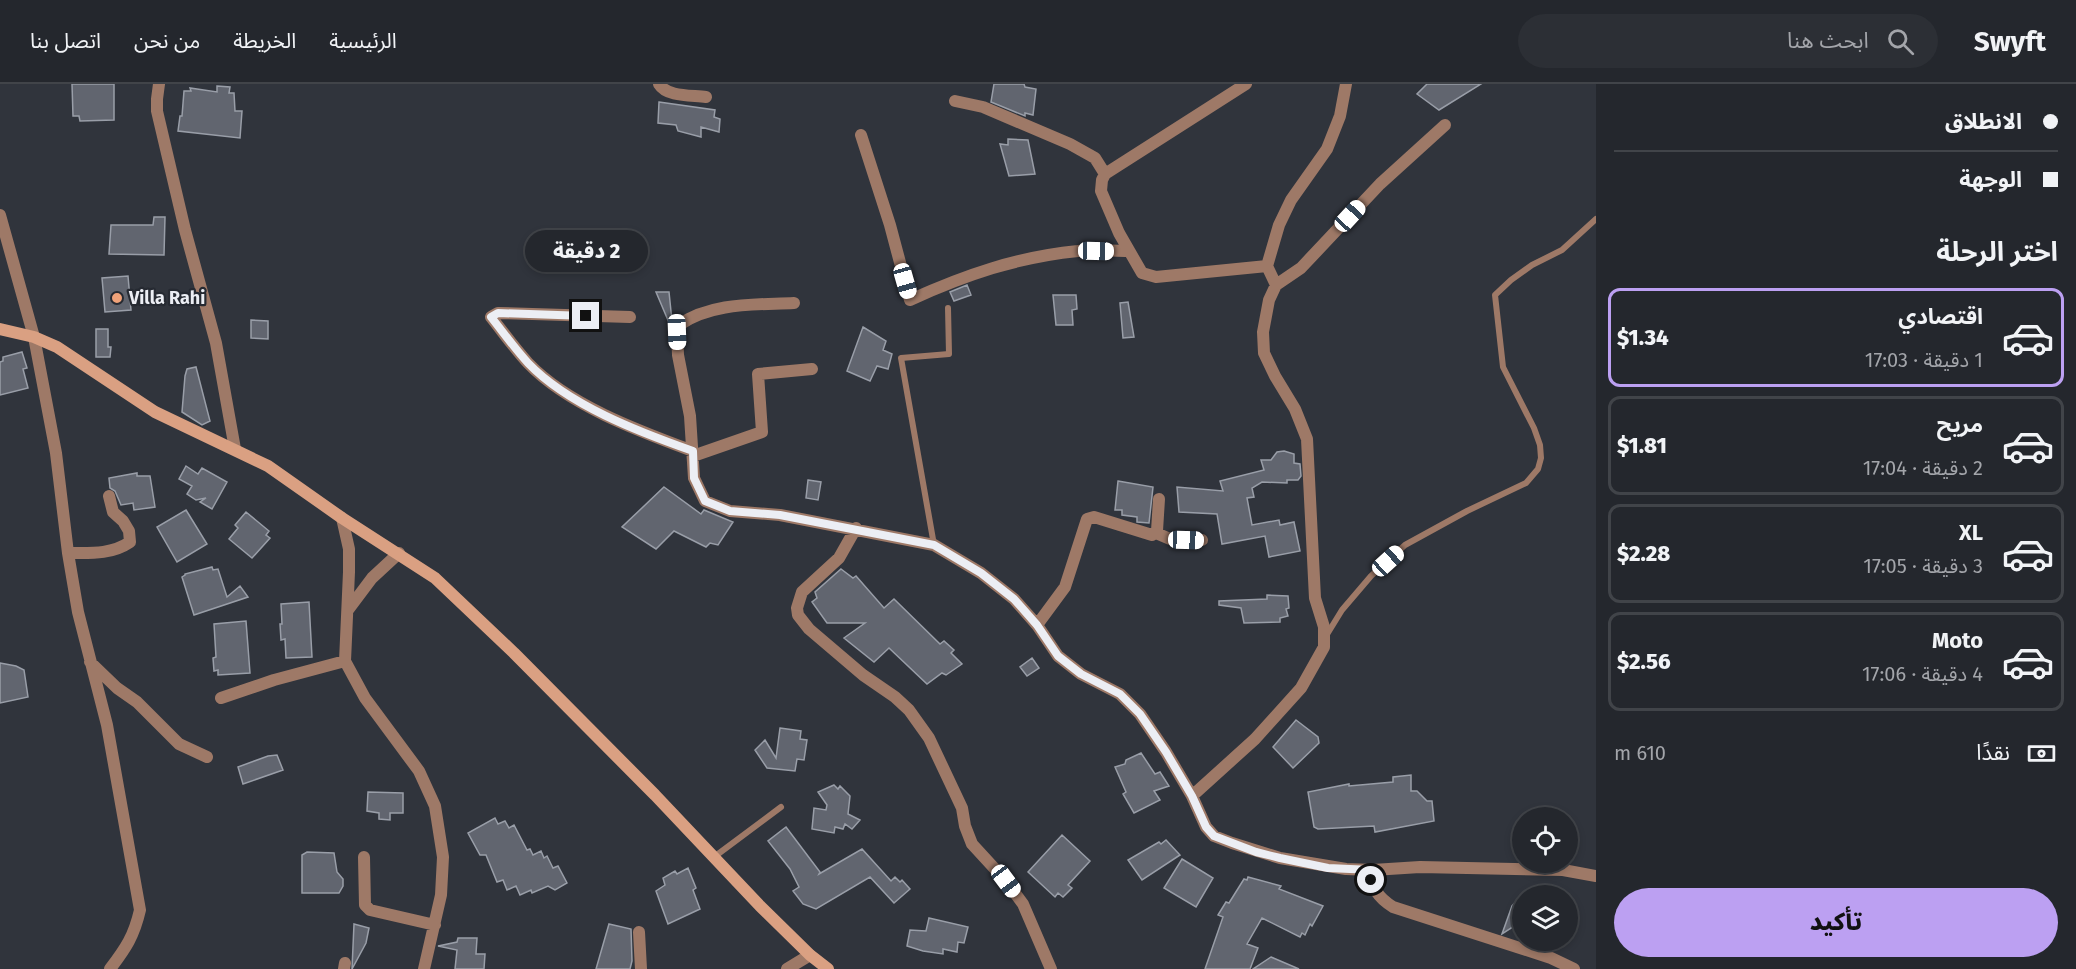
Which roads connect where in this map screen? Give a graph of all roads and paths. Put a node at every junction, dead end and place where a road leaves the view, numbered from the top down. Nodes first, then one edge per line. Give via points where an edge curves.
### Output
1 (159, 84) edge
2 (658, 84) edge
3 (1246, 84) edge
4 (1346, 84) edge
5 (706, 97) dead end
6 (955, 101) dead end
7 (1445, 125) dead end
8 (861, 135) dead end
9 (1105, 174) junction
10 (0, 215) edge
11 (1596, 219) edge
12 (1128, 251) junction
13 (1268, 266) junction
14 (1276, 285) junction
15 (794, 303) dead end
16 (948, 308) dead end
17 (630, 317) dead end
18 (0, 328) edge
19 (34, 337) junction
20 (812, 369) dead end
21 (235, 449) junction
22 (693, 453) junction
23 (109, 496) dead end
24 (1159, 500) dead end
25 (342, 518) junction
26 (856, 528) junction
27 (1155, 533) junction
28 (1202, 540) dead end
29 (934, 545) junction
30 (68, 553) junction
31 (399, 553) junction
32 (348, 610) junction
33 (1037, 625) junction
34 (1325, 636) junction
35 (89, 661) junction
36 (345, 661) junction
37 (220, 698) dead end
38 (207, 757) dead end
39 (1192, 796) junction
40 (781, 807) dead end
41 (364, 856) dead end
42 (714, 856) junction
43 (1372, 870) junction
44 (1596, 876) edge
45 (435, 925) junction
46 (639, 932) dead end
47 (810, 955) junction
48 (110, 969) edge
49 (424, 969) edge
50 (641, 969) edge
51 (787, 969) edge
52 (828, 969) edge
53 (1051, 969) edge
54 (1574, 969) edge

1 - 21 street via 158,111 216,343
2 - 5 street via 670,93
3 - 9 street
4 - 13 street via 1340,116 1327,149 1291,200 1279,225
6 - 9 street via 983,107 1070,144 1095,158
7 - 14 street via 1380,184 1301,268
8 - 12 street via 910,300 1010,261 1079,250
9 - 12 street via 1101,191
10 - 19 street
11 - 34 lane via 1562,250 1511,280 1495,295 1503,367 1540,445 1538,469 1526,483 1406,545 1371,576
12 - 13 street via 1142,273 1156,277
13 - 14 street
14 - 34 street via 1263,332 1264,353 1307,439 1315,598
15 - 22 street via 725,306 679,325 678,355
16 - 29 lane via 949,354 901,358
17 - 22 street via 498,313 491,317 529,364 566,394
18 - 19 street
19 - 21 street via 57,347 155,412
19 - 30 street via 56,453
20 - 22 street via 758,374 762,432
21 - 25 street via 268,465
22 - 26 street via 694,478 705,501 730,511
23 - 30 street via 113,512 129,531 130,542 105,552
24 - 27 street
25 - 31 street
25 - 32 street via 349,549
26 - 29 street
26 - 53 street via 839,558 802,592 796,608 798,615 863,675 909,710 929,738 962,808 972,844 1023,904
27 - 28 street via 1170,539
27 - 33 street via 1089,517 1065,587
29 - 33 street via 981,573 1014,599
30 - 35 street
31 - 32 street via 372,578
31 - 42 street via 435,578 483,623
32 - 36 street
33 - 39 street via 1058,656 1081,674 1120,694 1140,714
34 - 39 street via 1324,647 1301,688 1255,739
35 - 38 street via 179,744
35 - 48 street via 107,725 140,910 135,932
36 - 37 street
36 - 45 street via 365,698 419,771 435,806 443,857
39 - 43 street via 1214,836 1256,852 1328,868
40 - 42 lane
41 - 45 street via 365,905 370,910
42 - 47 street
43 - 44 street via 1563,870
43 - 54 street via 1374,888 1393,908 1551,958
45 - 49 street
46 - 50 street
47 - 51 street
47 - 52 street

